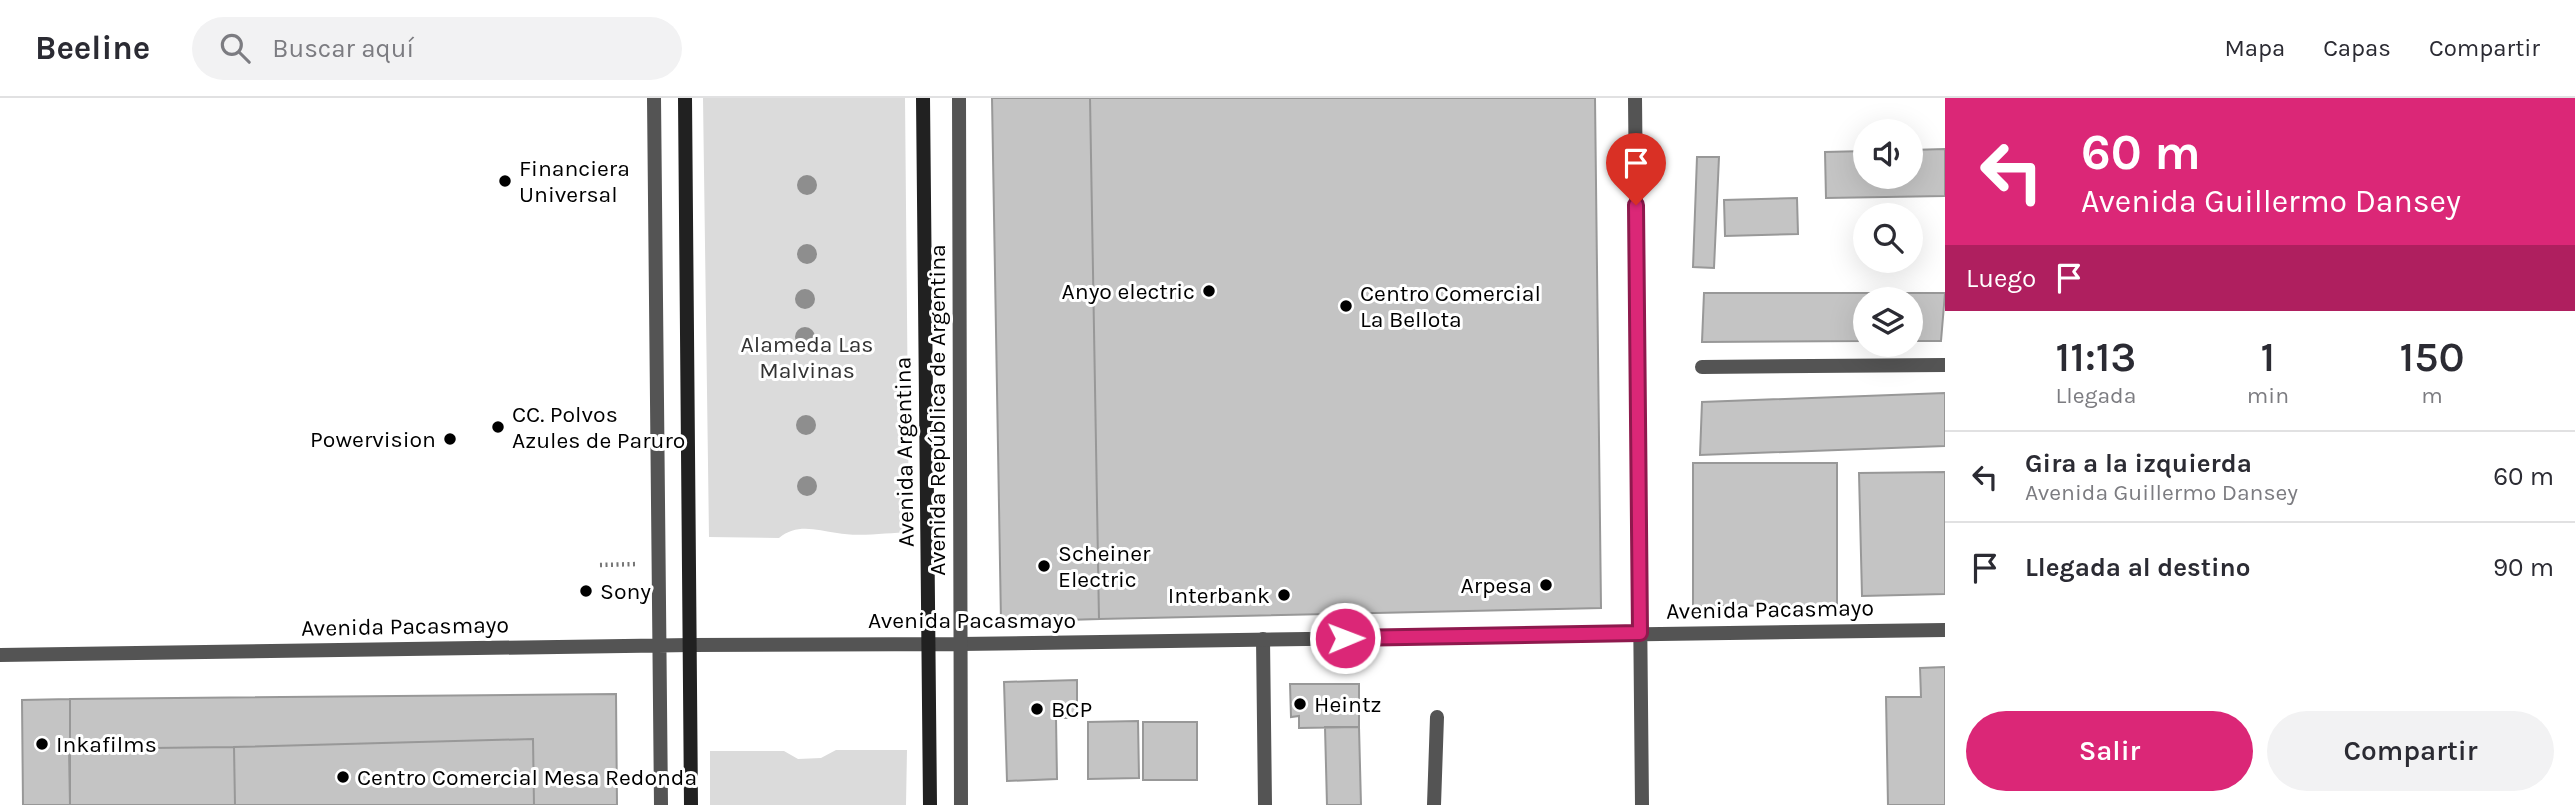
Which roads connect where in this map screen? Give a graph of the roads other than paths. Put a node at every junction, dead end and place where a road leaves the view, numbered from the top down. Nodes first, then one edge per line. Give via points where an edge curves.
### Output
1 (654, 98) edge
2 (685, 98) edge
3 (923, 98) edge
4 (959, 98) edge
5 (1635, 98) edge
6 (1945, 365) edge
7 (1702, 367) dead end
8 (1945, 630) edge
9 (1640, 633) junction
10 (1263, 639) junction
11 (960, 644) junction
12 (660, 645) junction
13 (691, 645) junction
14 (928, 645) junction
15 (0, 655) edge
16 (1437, 717) dead end
17 (661, 805) edge
18 (691, 805) edge
19 (930, 805) edge
20 (961, 805) edge
21 (1265, 805) edge
22 (1434, 805) edge
23 (1642, 805) edge

1 - 12 street
2 - 13 main road
3 - 14 main road, Avenida Argentina
4 - 11 street, Avenida República de Argentina
5 - 9 street
6 - 7 street
8 - 9 street, Avenida Pacasmayo
9 - 10 street, Avenida Pacasmayo
9 - 23 street
10 - 11 street, Avenida Pacasmayo
10 - 21 street
11 - 14 street, Avenida Pacasmayo
11 - 20 street, Avenida República de Argentina
12 - 13 street, Avenida Pacasmayo
12 - 15 street, Avenida Pacasmayo
12 - 17 street
13 - 14 street, Avenida Pacasmayo
13 - 18 main road
14 - 19 main road, Avenida Argentina
16 - 22 street

